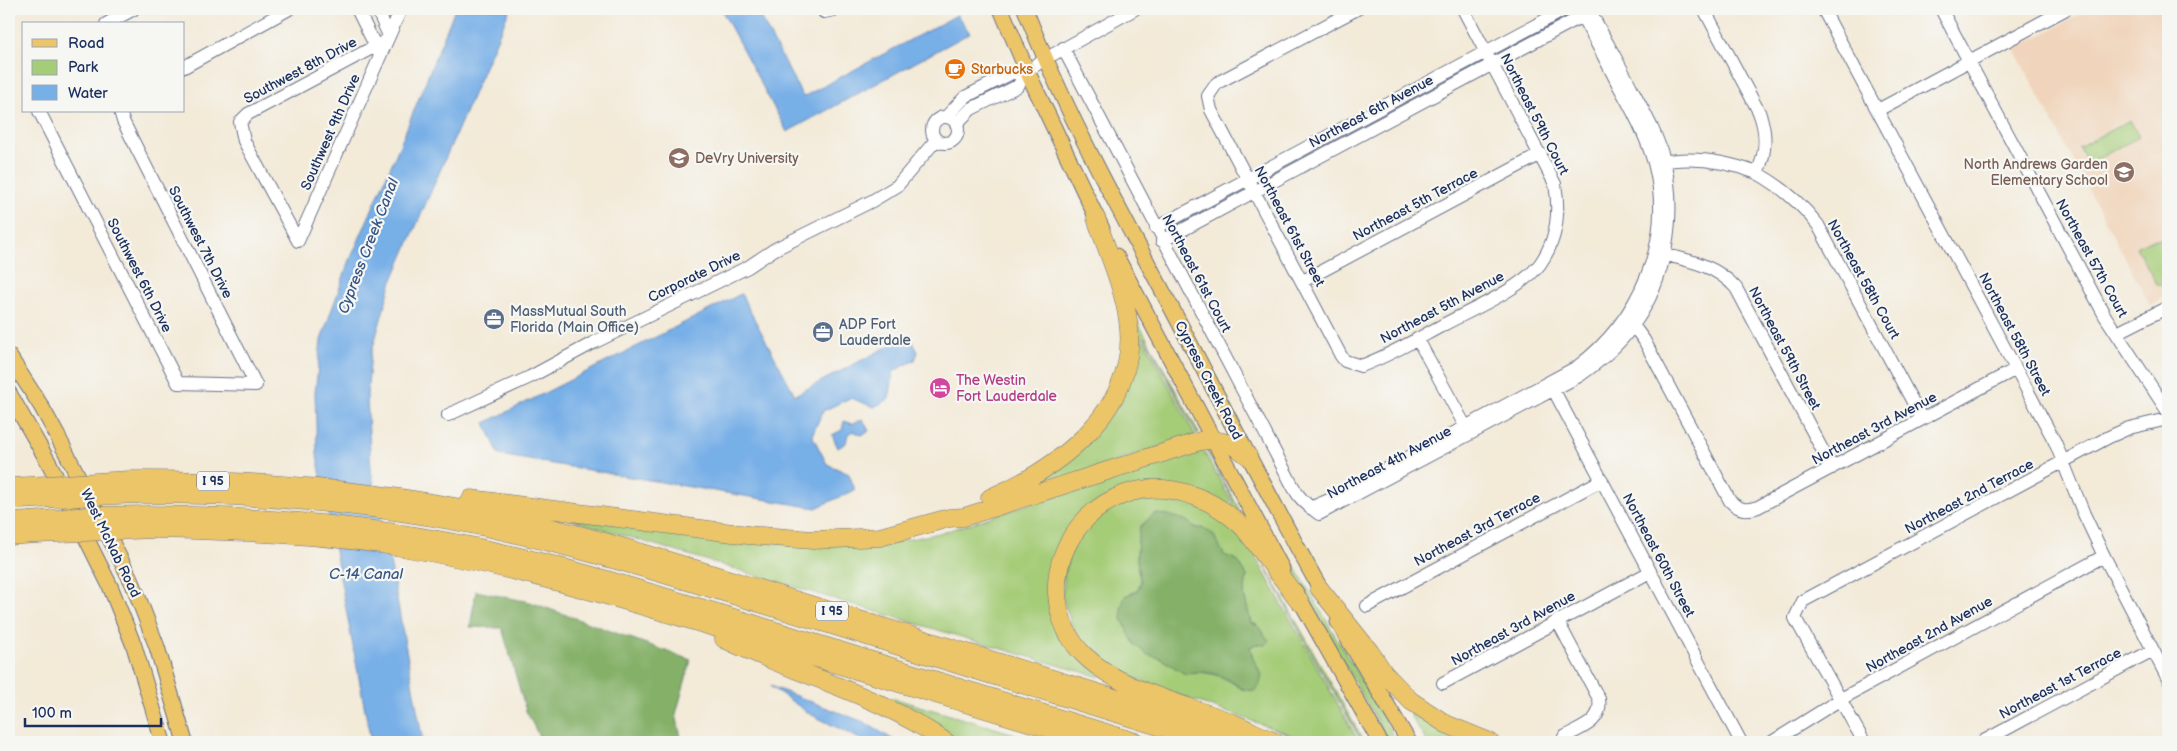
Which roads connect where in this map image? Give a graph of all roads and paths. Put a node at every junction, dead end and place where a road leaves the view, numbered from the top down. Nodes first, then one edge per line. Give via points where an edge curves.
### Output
1 (134, 9) edge
2 (290, 9) edge
3 (357, 9) edge
4 (377, 9) edge
5 (401, 9) edge
6 (839, 9) edge
7 (1001, 9) edge
8 (1025, 9) edge
9 (1135, 9) edge
10 (1357, 9) edge
11 (1463, 9) edge
12 (1566, 9) edge
13 (1704, 9) edge
14 (1823, 9) edge
15 (1941, 9) edge
16 (2066, 9) edge
17 (823, 10) edge
18 (1587, 11) edge
19 (110, 22) edge
20 (383, 45) junction
21 (1063, 48) junction
22 (1486, 52) junction
23 (1045, 58) junction
24 (1969, 61) junction
25 (1492, 64) junction
26 (185, 66) edge
27 (1027, 71) junction
28 (1878, 110) junction
29 (40, 112) edge
30 (120, 112) edge
31 (951, 120) junction
32 (936, 140) junction
33 (1541, 154) junction
34 (1659, 163) junction
35 (1758, 173) junction
36 (1252, 185) junction
37 (1096, 218) junction
38 (1156, 228) junction
39 (298, 241) joint
40 (1162, 241) junction
41 (1659, 253) junction
42 (1539, 265) joint
43 (1303, 281) junction
44 (2168, 307) edge
45 (1630, 321) junction
46 (2117, 334) junction
47 (1417, 338) junction
48 (9, 356) edge
49 (1353, 365) joint
50 (2016, 368) junction
51 (256, 385) joint
52 (1552, 387) junction
53 (9, 393) edge
54 (2168, 412) edge
55 (448, 415) dead end
56 (1922, 419) junction
57 (2168, 419) edge
58 (1468, 431) junction
59 (1213, 439) junction
60 (1248, 456) junction
61 (2064, 462) junction
62 (1832, 468) junction
63 (1602, 480) junction
64 (12, 494) edge
65 (401, 505) junction
66 (1310, 508) joint
67 (949, 518) junction
68 (9, 522) edge
69 (33, 527) junction
70 (9, 536) edge
71 (408, 542) junction
72 (2104, 556) junction
73 (1650, 572) junction
74 (1319, 588) junction
75 (1300, 602) junction
76 (1367, 606) dead end
77 (674, 615) junction
78 (1557, 620) junction
79 (2153, 650) junction
80 (2168, 679) edge
81 (1443, 683) dead end
82 (1841, 699) junction
83 (1564, 737) dead end
84 (162, 742) edge
85 (185, 742) edge
86 (946, 742) edge
87 (1094, 742) edge
88 (1136, 742) edge
89 (1210, 742) edge
90 (1260, 742) edge
91 (1274, 742) edge
92 (1380, 742) edge
93 (1409, 742) edge
94 (1490, 742) edge
95 (1741, 742) edge
96 (1772, 742) edge
97 (1864, 742) edge
98 (1982, 742) edge

1 - 19 street
2 - 26 street
3 - 20 street
4 - 20 street
5 - 20 street, Southwest 9th Drive
6 - 17 street
7 - 27 main road, Cypress Creek Road
8 - 23 main road, Cypress Creek Road
9 - 21 street
10 - 36 street, Northeast 61st Street via 1218,83 1208,96 1211,110
11 - 22 street, Northeast 59th Court
12 - 22 street, Northeast 6th Avenue
13 - 35 street via 1764,126 1766,138
14 - 28 street, Northeast 58th Street
15 - 24 street, Northeast 57th Court
16 - 24 street
18 - 25 street, Northeast 6th Avenue
18 - 34 street via 1652,128
20 - 39 street, Southwest 9th Drive
20 - 39 street, Southwest 8th Drive via 248,114 240,122 244,141
21 - 23 street
21 - 38 street, Northeast 61st Court
22 - 25 street, Northeast 59th Court
22 - 36 street, Northeast 6th Avenue
23 - 27 street
23 - 60 main road, Cypress Creek Road via 1091,156
24 - 28 street
24 - 46 street, Northeast 57th Court
25 - 33 street, Northeast 59th Court
25 - 36 street, Northeast 6th Avenue
27 - 31 street via 1018,86
27 - 37 main road, Cypress Creek Road
28 - 50 street, Northeast 58th Street
29 - 51 street, Southwest 6th Drive via 178,383
30 - 51 street, Southwest 7th Drive
31 - 32 street via 938,119 932,125
31 - 32 street via 958,132 952,142 944,144
32 - 55 street, Corporate Drive via 897,186 872,201 530,377
33 - 42 street, Northeast 59th Court via 1555,184 1558,215 1554,236
33 - 43 street, Northeast 5th Terrace
34 - 35 street via 1708,159
34 - 41 street via 1669,198 1669,217
35 - 56 street, Northeast 58th Court via 1804,207 1818,225
36 - 38 street, Northeast 6th Avenue
36 - 40 street, Northeast 6th Avenue
36 - 43 street, Northeast 61st Street
37 - 59 main road, Cypress Creek Road
37 - 67 highway via 1128,320 1127,361 1116,393 1091,430 1058,460 1017,486
38 - 40 street, Northeast 61st Court
40 - 66 street, Northeast 61st Court via 1299,498
41 - 45 street, Northeast 4th Avenue via 1652,289
41 - 62 street, Northeast 59th Street via 1714,268 1736,288
42 - 47 street, Northeast 5th Avenue via 1513,287
43 - 49 street, Northeast 61st Street via 1341,356
44 - 46 street
45 - 52 street, Northeast 4th Avenue via 1592,368
45 - 62 street, Northeast 3rd Avenue via 1644,340 1736,508 1758,507
46 - 54 street, Northeast 57th Court
47 - 49 street, Northeast 5th Avenue via 1361,366
47 - 58 street
48 - 85 main road, West McNab Road via 53,427 133,584
50 - 56 street, Northeast 3rd Avenue
50 - 61 street, Northeast 58th Street
52 - 58 street, Northeast 4th Avenue
52 - 63 street, Northeast 60th Street
53 - 84 main road, West McNab Road via 50,465 110,586 134,646
56 - 62 street, Northeast 3rd Avenue
57 - 61 street, Northeast 2nd Terrace via 2130,428
58 - 66 street, Northeast 4th Avenue
59 - 60 highway via 1227,442
59 - 67 highway via 1191,443 964,517
59 - 75 main road, Cypress Creek Road
60 - 74 main road, Cypress Creek Road
61 - 72 street, Northeast 58th Street
61 - 82 street, Northeast 2nd Terrace via 1803,601 1795,618
63 - 73 street, Northeast 60th Street
63 - 76 street, Northeast 3rd Terrace
64 - 65 highway, I 95, bridge via 210,481
65 - 67 highway via 444,495 756,536 813,540 880,537
65 - 89 highway via 624,562
65 - 90 highway, I 95 via 493,514 593,539
68 - 69 highway
69 - 70 highway
69 - 71 highway, bridge via 152,522 304,528
71 - 77 highway
71 - 88 highway via 494,551 590,575
72 - 79 street, Northeast 58th Street
72 - 82 street, Northeast 2nd Avenue
73 - 78 street, Northeast 3rd Avenue
73 - 95 street, Northeast 60th Street
74 - 93 main road, Cypress Creek Road
74 - 94 highway via 1384,673 1411,702 1446,724
75 - 91 highway via 1234,519 1210,503 1173,490 1135,492 1114,498 1098,508 1070,540 1058,572 1057,595 1065,628 1091,661 1138,687 1234,723
75 - 92 main road, Cypress Creek Road
77 - 86 highway via 746,650 867,698 910,719
77 - 87 highway
78 - 81 street, Northeast 3rd Avenue
78 - 83 street via 1600,699 1600,712 1592,722
79 - 80 street, Northeast 58th Street
79 - 98 street, Northeast 1st Terrace
82 - 96 street, Northeast 2nd Avenue
82 - 97 street

